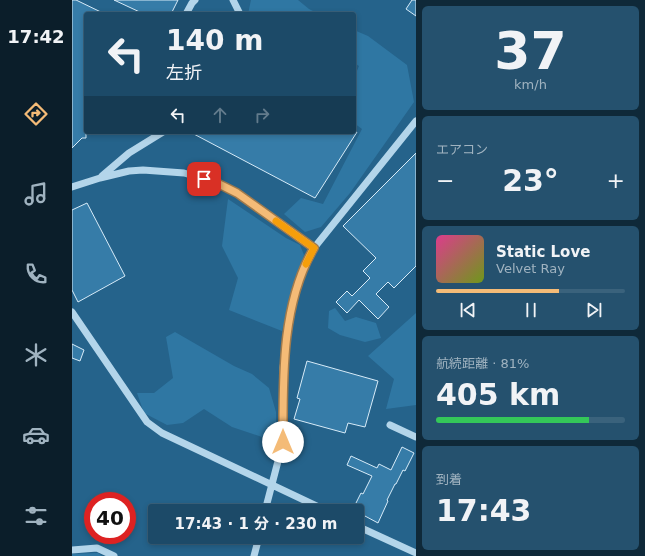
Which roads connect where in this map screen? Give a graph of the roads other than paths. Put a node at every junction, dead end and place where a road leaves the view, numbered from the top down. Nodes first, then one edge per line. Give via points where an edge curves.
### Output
1 (195, 0) edge
2 (233, 0) edge
3 (187, 12) edge
4 (239, 12) edge
5 (416, 121) edge
6 (160, 134) edge
7 (100, 178) junction
8 (72, 187) edge
9 (314, 248) junction
10 (72, 312) edge
11 (390, 425) dead end
12 (416, 437) edge
13 (271, 484) junction
14 (267, 504) edge
15 (312, 504) edge
16 (364, 529) edge
17 (257, 544) edge
18 (72, 550) edge
19 (416, 553) edge
20 (114, 556) edge
21 (254, 556) edge

1 - 3 street
2 - 4 street
5 - 9 street
6 - 7 street via 129,153
7 - 8 street
7 - 9 street via 143,170 184,173 215,182 237,193
9 - 13 street via 295,293 287,336 283,368 283,442
10 - 13 street via 147,422 162,433
11 - 12 street
13 - 14 street
13 - 15 street
16 - 19 street
17 - 21 street
18 - 20 street via 97,548

